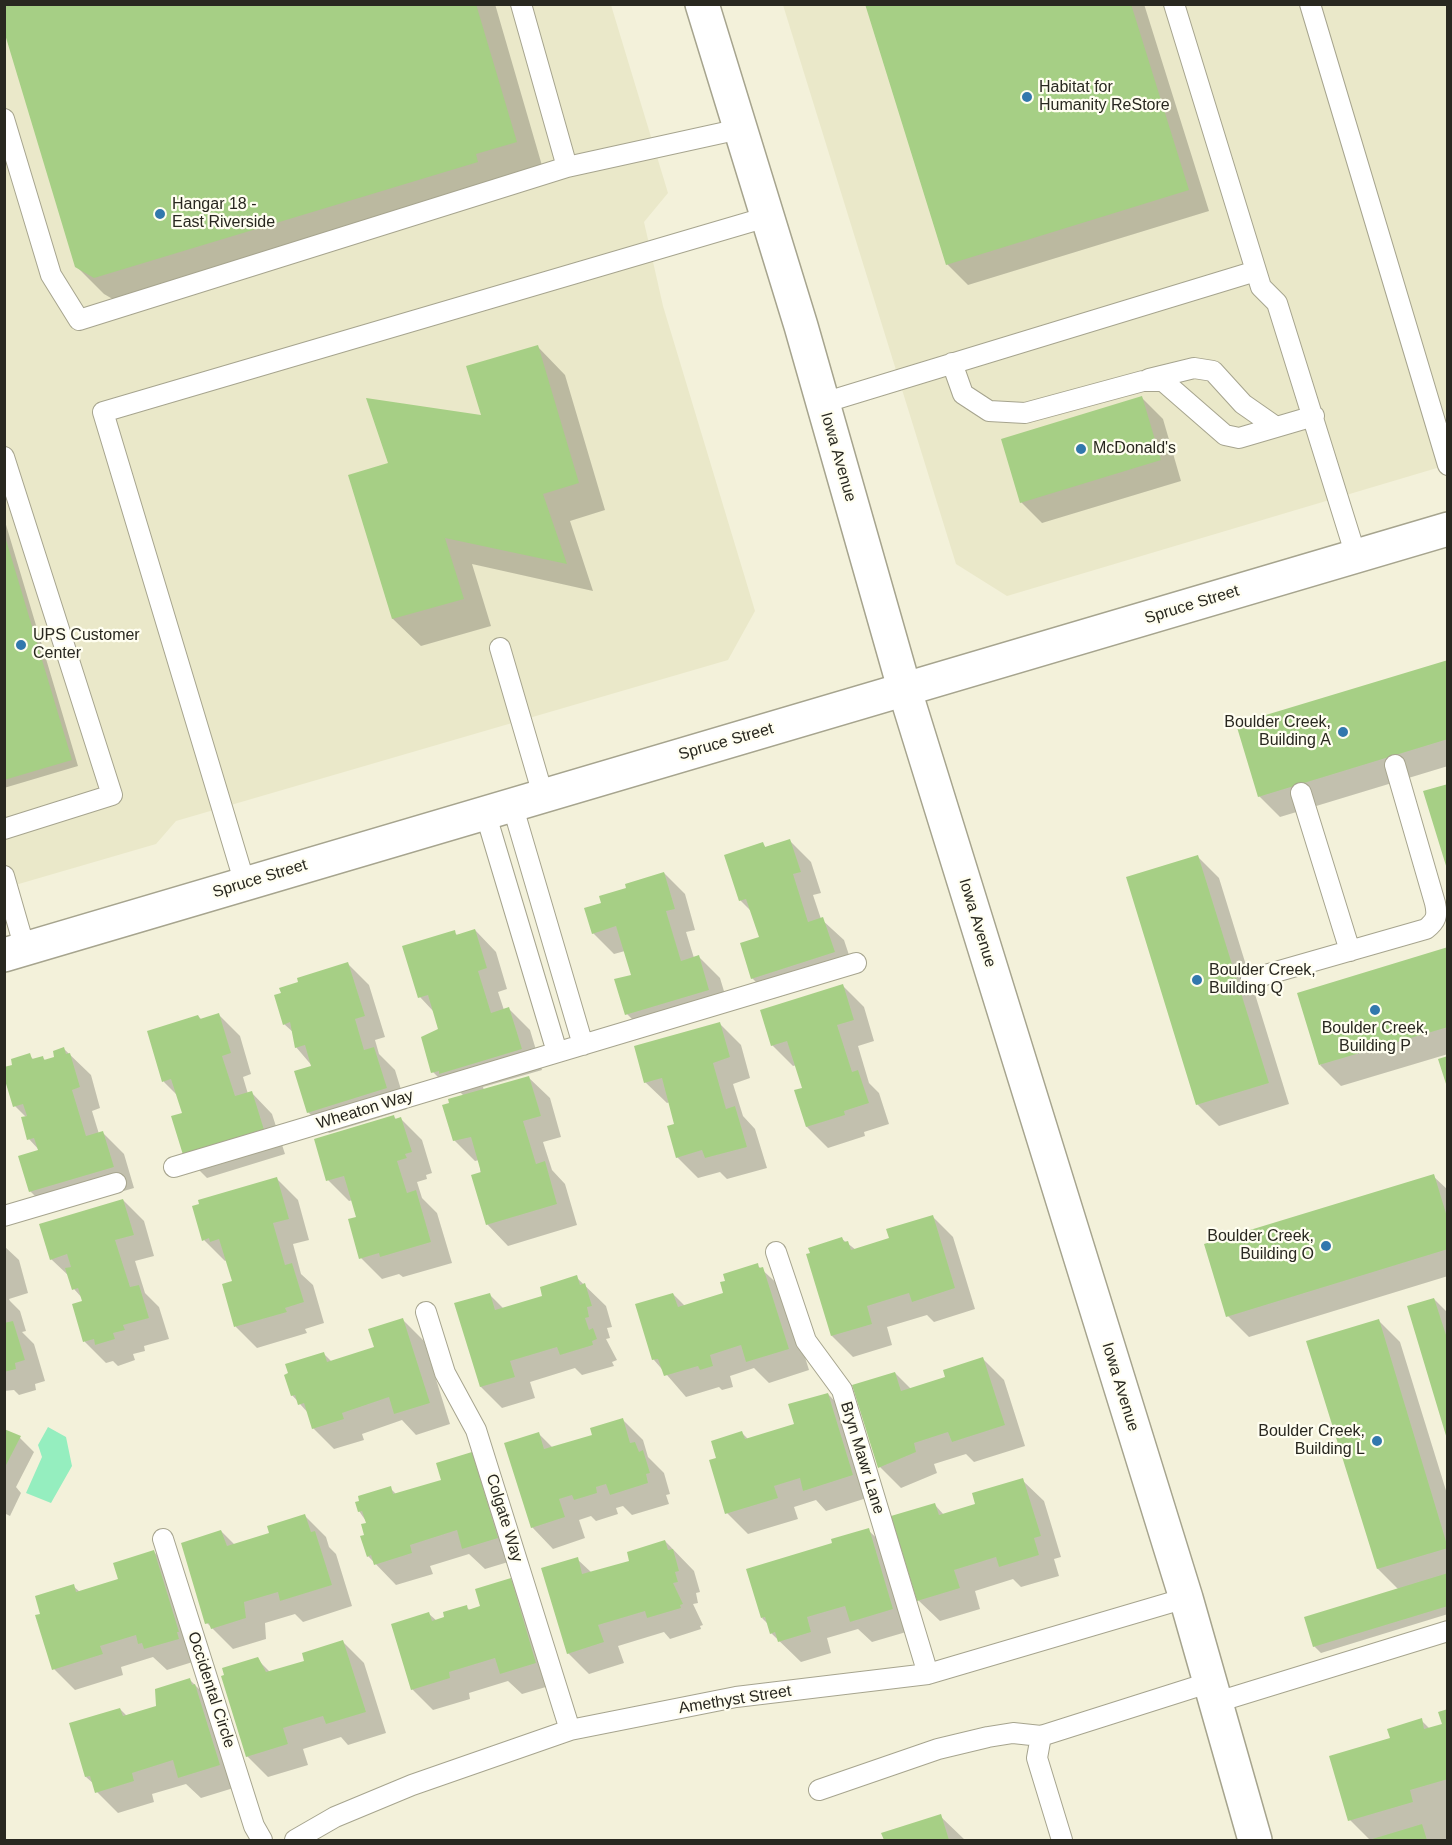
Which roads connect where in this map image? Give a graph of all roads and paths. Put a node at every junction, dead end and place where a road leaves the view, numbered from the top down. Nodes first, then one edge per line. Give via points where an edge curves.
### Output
1 (521, 4) edge
2 (702, 4) edge
3 (1174, 4) edge
4 (1310, 4) edge
5 (4, 119) edge
6 (740, 129) junction
7 (567, 167) junction
8 (767, 217) junction
9 (1256, 271) junction
10 (952, 363) junction
11 (1143, 381) junction
12 (823, 403) junction
13 (1314, 416) junction
14 (1276, 427) junction
15 (4, 457) edge
16 (1448, 465) edge
17 (1448, 530) edge
18 (1356, 556) junction
19 (500, 648) dead end
20 (905, 691) junction
21 (1395, 765) dead end
22 (1301, 793) dead end
23 (543, 795) junction
24 (498, 808) junction
25 (4, 829) edge
26 (4, 876) edge
27 (245, 884) junction
28 (1350, 951) junction
29 (15, 952) edge
30 (856, 963) dead end
31 (1251, 979) dead end
32 (583, 1045) junction
33 (557, 1052) junction
34 (174, 1167) dead end
35 (116, 1183) dead end
36 (4, 1216) edge
37 (776, 1252) dead end
38 (426, 1312) dead end
39 (163, 1539) dead end
40 (1186, 1598) junction
41 (1448, 1631) edge
42 (928, 1674) junction
43 (1211, 1693) junction
44 (570, 1730) junction
45 (1041, 1736) junction
46 (819, 1790) dead end
47 (262, 1840) edge
48 (295, 1840) edge
49 (1062, 1840) edge
50 (1255, 1840) edge

1 - 7 lane
2 - 6 main road, Iowa Avenue
3 - 9 lane
4 - 16 lane
5 - 7 lane via 51,275 79,320
6 - 7 lane
6 - 8 main road, Iowa Avenue
8 - 12 main road, Iowa Avenue
8 - 27 lane via 103,411
9 - 10 lane
9 - 13 lane via 1261,287 1276,303
10 - 11 lane via 963,394 989,411 1024,413
10 - 12 lane
11 - 14 lane via 1163,381 1225,435 1239,438
11 - 14 lane via 1194,368 1213,371 1243,404
12 - 20 main road, Iowa Avenue
13 - 14 lane
13 - 18 lane
15 - 25 lane via 112,795
17 - 18 main road, Spruce Street
18 - 20 main road, Spruce Street
19 - 23 lane
20 - 23 main road, Spruce Street
20 - 40 main road, Iowa Avenue
21 - 28 lane via 1437,914 1426,929
22 - 28 lane
23 - 24 main road, Spruce Street
24 - 27 main road, Spruce Street
24 - 32 lane
24 - 33 lane
26 - 29 lane
27 - 29 main road, Spruce Street
28 - 31 lane
30 - 32 lane, Wheaton Way
32 - 33 lane, Wheaton Way
33 - 34 lane, Wheaton Way
35 - 36 lane
37 - 42 lane, Bryn Mawr Lane via 806,1341 842,1390
38 - 44 lane, Colgate Way via 445,1373 476,1430
39 - 47 lane, Occidental Circle via 254,1826
40 - 42 lane, Amethyst Street
40 - 43 main road, Iowa Avenue
41 - 43 lane
42 - 44 lane, Amethyst Street via 736,1697
43 - 45 lane
43 - 50 main road, Iowa Avenue
44 - 48 lane, Amethyst Street via 334,1816
45 - 46 lane via 1013,1733 938,1749
45 - 49 lane via 1037,1758

